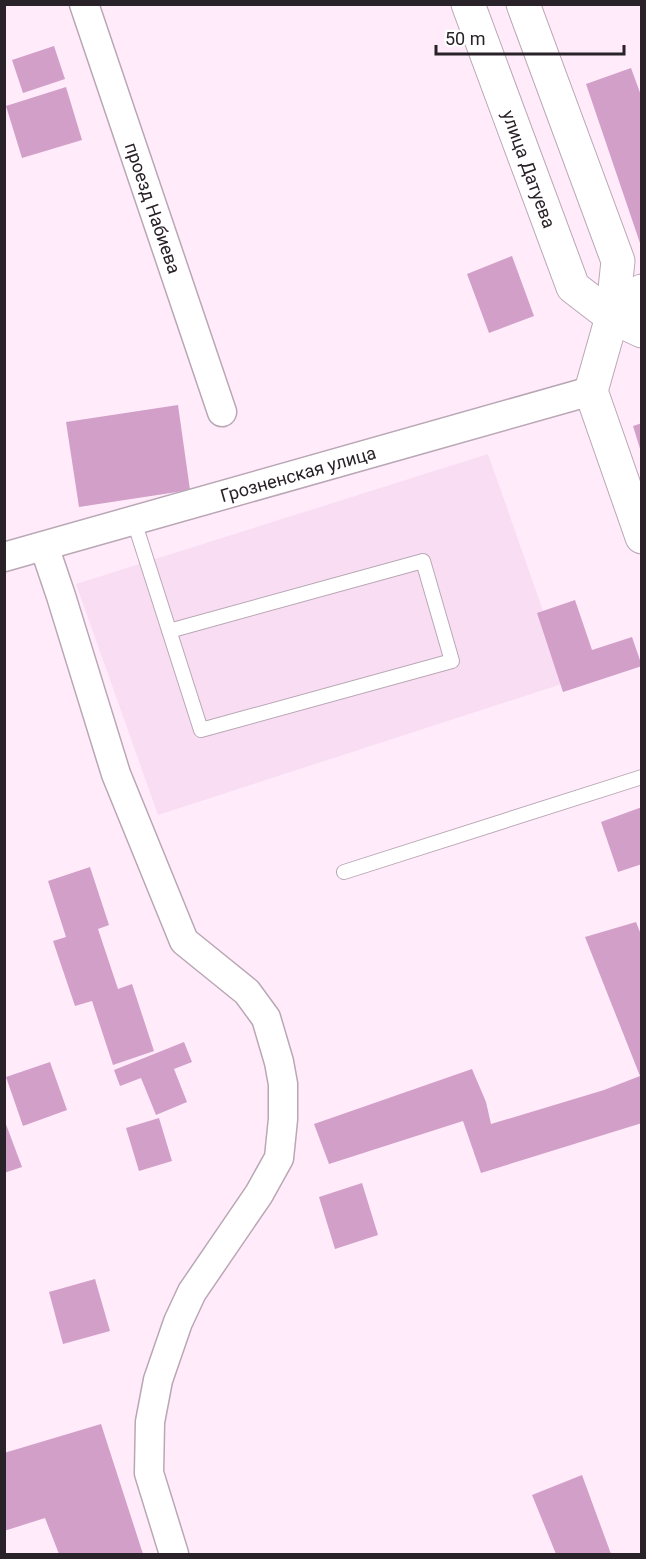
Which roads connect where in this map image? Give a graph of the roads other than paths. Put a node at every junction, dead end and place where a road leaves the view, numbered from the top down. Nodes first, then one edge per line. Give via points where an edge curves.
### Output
1 (84, 4) edge
2 (468, 4) edge
3 (523, 4) edge
4 (642, 291) edge
5 (612, 318) junction
6 (642, 331) edge
7 (591, 392) junction
8 (222, 412) dead end
9 (134, 520) junction
10 (642, 537) edge
11 (44, 546) junction
12 (4, 557) edge
13 (169, 631) junction
14 (642, 777) edge
15 (344, 872) dead end
16 (174, 1554) edge

1 - 8 street, проезд Набиева
2 - 5 street, улица Датуева via 573,287
3 - 5 street via 618,261
4 - 5 street
5 - 6 street
5 - 7 street
7 - 9 street, Грозненская улица
7 - 10 street
9 - 11 street, Грозненская улица
9 - 13 lane
11 - 12 street, Грозненская улица
11 - 16 street via 116,774 184,941 247,992 266,1018 283,1084 279,1158 192,1292 158,1380 150,1422 149,1473
13 - 13 lane via 201,730 452,661 423,561
14 - 15 lane

